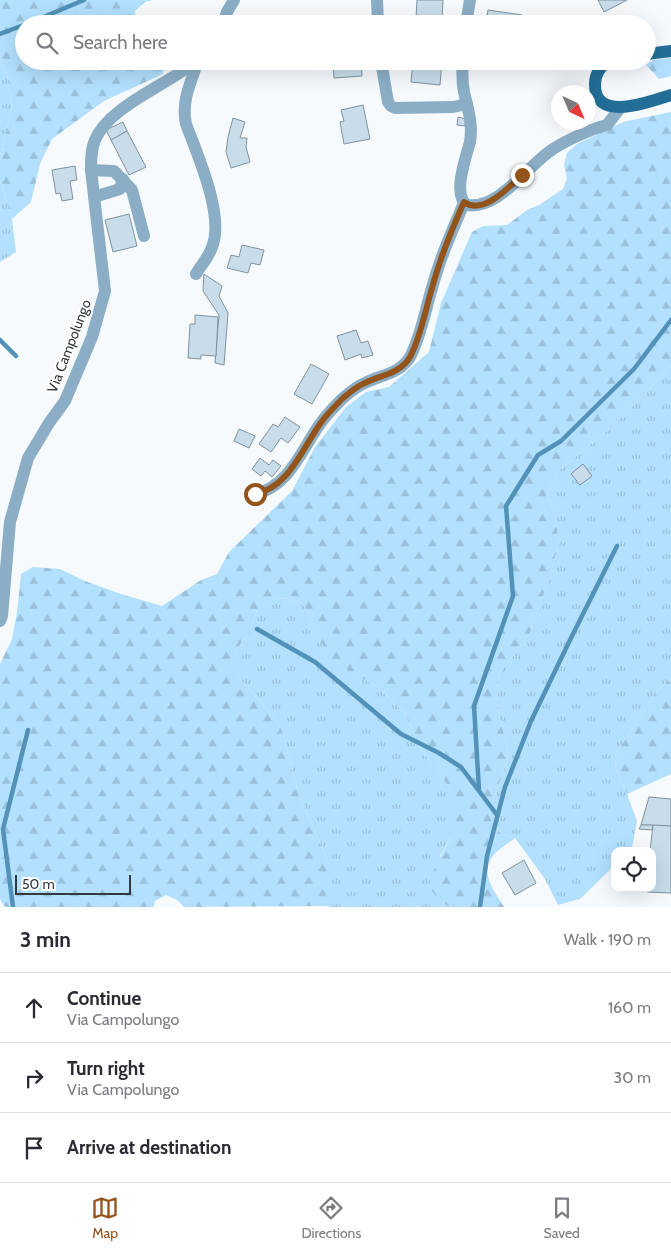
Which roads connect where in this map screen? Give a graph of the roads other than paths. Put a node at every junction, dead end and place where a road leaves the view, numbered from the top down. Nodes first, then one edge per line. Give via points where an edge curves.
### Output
1 (234, 0) edge
2 (377, 0) edge
3 (470, 0) edge
4 (226, 15) edge
5 (378, 15) edge
6 (468, 15) edge
7 (671, 52) edge
8 (656, 53) edge
9 (186, 70) edge
10 (194, 70) edge
11 (383, 70) edge
12 (462, 70) edge
13 (599, 70) edge
14 (671, 95) edge
15 (467, 104) junction
16 (620, 108) junction
17 (91, 170) junction
18 (123, 179) junction
19 (94, 197) junction
20 (464, 202) junction
21 (144, 236) dead end
22 (196, 274) dead end
23 (255, 494) dead end
24 (0, 621) edge

1 - 4 street
2 - 5 street
3 - 6 street
7 - 8 main road
9 - 17 street, Via Campolungo via 139,98 104,125 92,150
10 - 22 street via 184,113 210,192 216,225 213,247
11 - 15 street via 388,102 395,108 453,108
12 - 15 street
13 - 16 main road via 595,92 602,102
14 - 16 main road
15 - 20 street via 471,129 461,186
16 - 20 street via 607,125 553,149 494,199 478,206
17 - 18 street via 114,170
17 - 19 street, Via Campolungo
18 - 19 street via 120,189
18 - 21 street via 132,190
19 - 24 street, Via Campolungo via 105,291 92,337 65,401 28,458 10,522
20 - 23 street via 442,253 420,332 409,358 390,374 364,383 344,398 321,423 275,487

